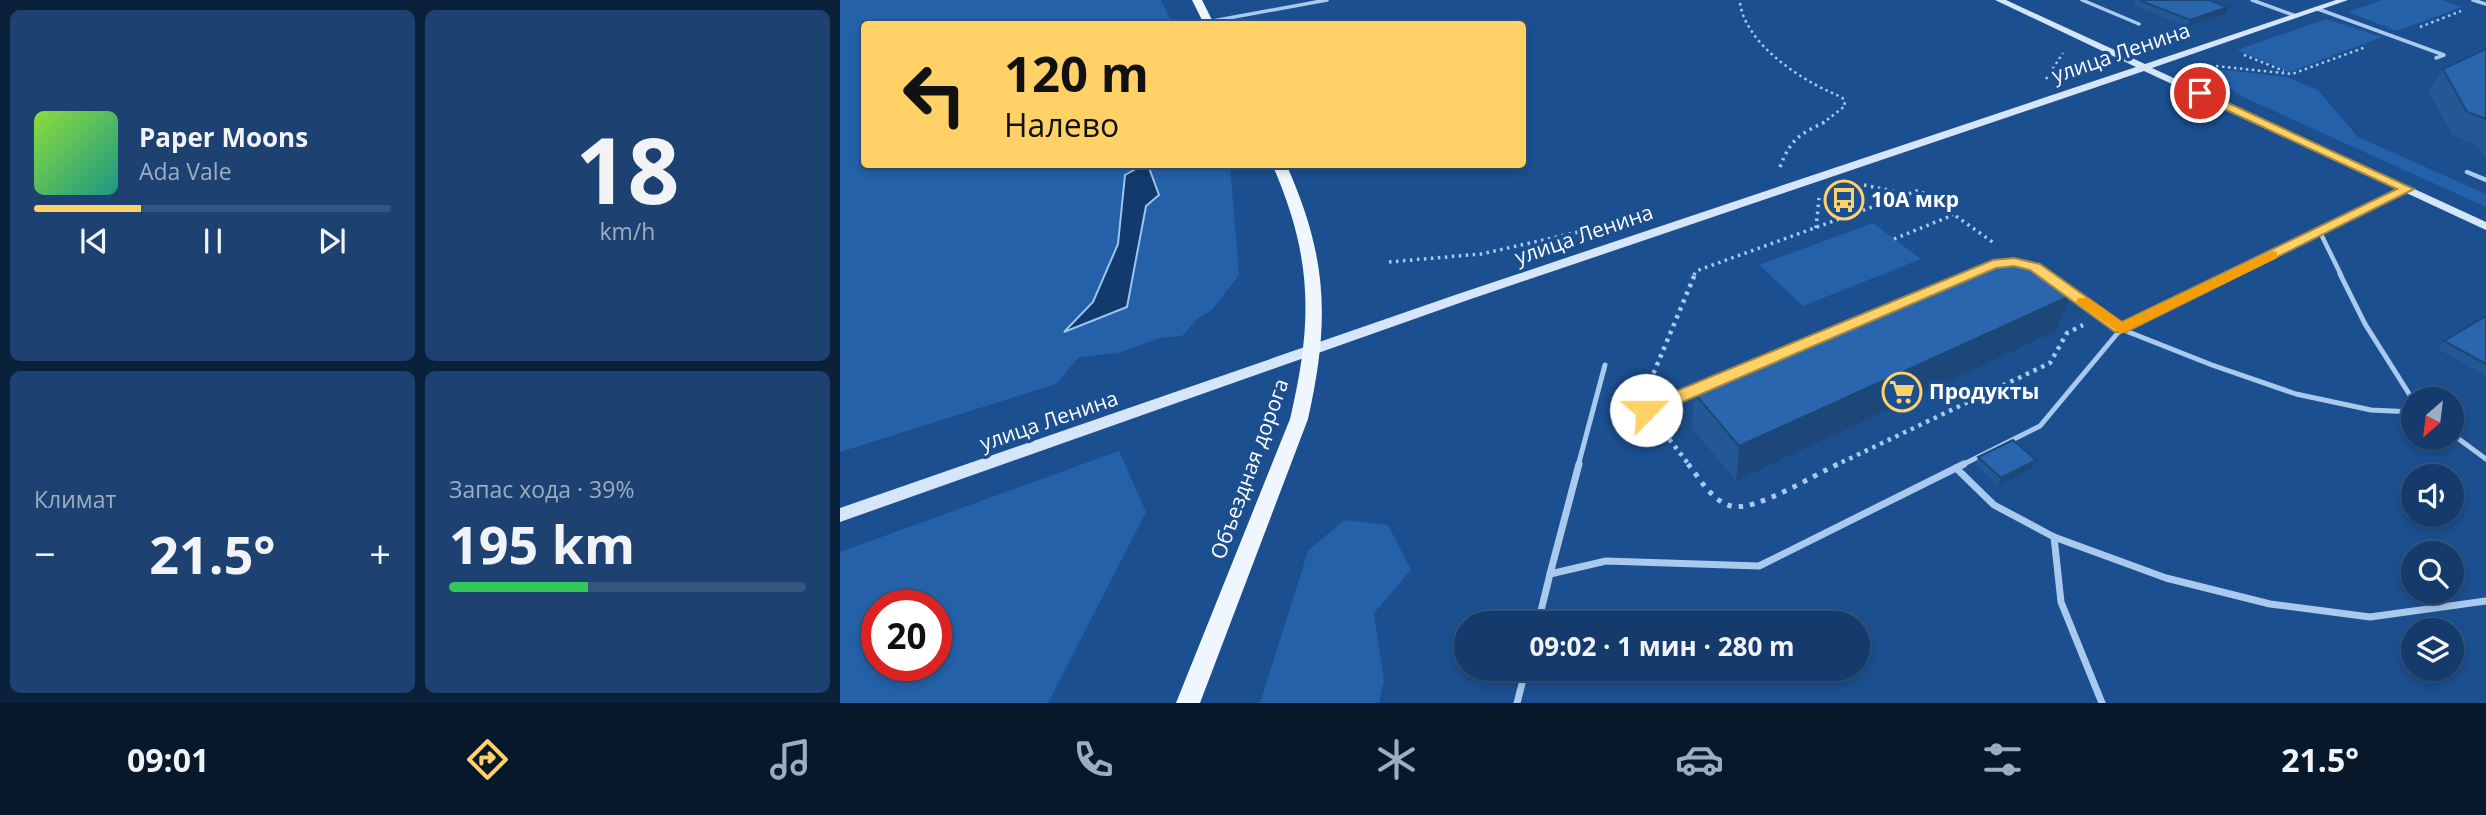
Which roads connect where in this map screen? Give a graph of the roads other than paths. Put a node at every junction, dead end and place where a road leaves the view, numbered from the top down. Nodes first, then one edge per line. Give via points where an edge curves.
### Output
1 (1197, 0) edge
2 (1327, 0) edge
3 (1999, 0) edge
4 (2082, 0) edge
5 (2252, 0) edge
6 (2344, 0) edge
7 (2473, 0) edge
8 (2485, 4) edge
9 (2318, 9) junction
10 (2296, 16) junction
11 (1207, 21) edge
12 (1218, 21) edge
13 (2139, 24) dead end
14 (2436, 58) dead end
15 (2144, 67) junction
16 (1281, 168) edge
17 (2468, 172) dead end
18 (2486, 180) edge
19 (2407, 189) junction
20 (2486, 226) edge
21 (2320, 232) junction
22 (2121, 329) junction
23 (1314, 351) junction
24 (1605, 365) dead end
25 (2404, 387) edge
26 (1646, 410) road end
27 (2401, 411) edge
28 (2464, 443) edge
29 (2486, 459) edge
30 (1956, 468) junction
31 (840, 515) edge
32 (2054, 537) junction
33 (1550, 574) junction
34 (2486, 601) edge
35 (1541, 611) edge
36 (1523, 681) edge
37 (1188, 703) edge
38 (1517, 703) edge
39 (2102, 703) edge

1 - 11 main road
2 - 12 lane
3 - 15 main road
4 - 13 lane
5 - 10 lane
6 - 9 main road, улица Ленина
7 - 8 lane
9 - 10 main road, улица Ленина
9 - 14 lane via 2444,55
10 - 15 main road, улица Ленина
15 - 19 main road
15 - 23 main road, улица Ленина
16 - 23 main road, Объездная дорога via 1311,251 1317,314
17 - 18 lane
19 - 20 main road
19 - 21 lane
21 - 22 lane
21 - 25 lane via 2365,324
22 - 26 lane via 2035,267 1993,264
22 - 27 lane via 2296,394 2371,410
22 - 30 lane via 2040,426
23 - 31 main road, улица Ленина
23 - 37 main road, Объездная дорога via 1299,419
24 - 33 lane
28 - 29 lane
30 - 32 lane via 1994,505
30 - 33 lane via 1759,566 1606,561
32 - 34 lane via 2166,578 2270,604 2370,617
32 - 39 lane via 2061,602
33 - 35 lane
36 - 38 lane

